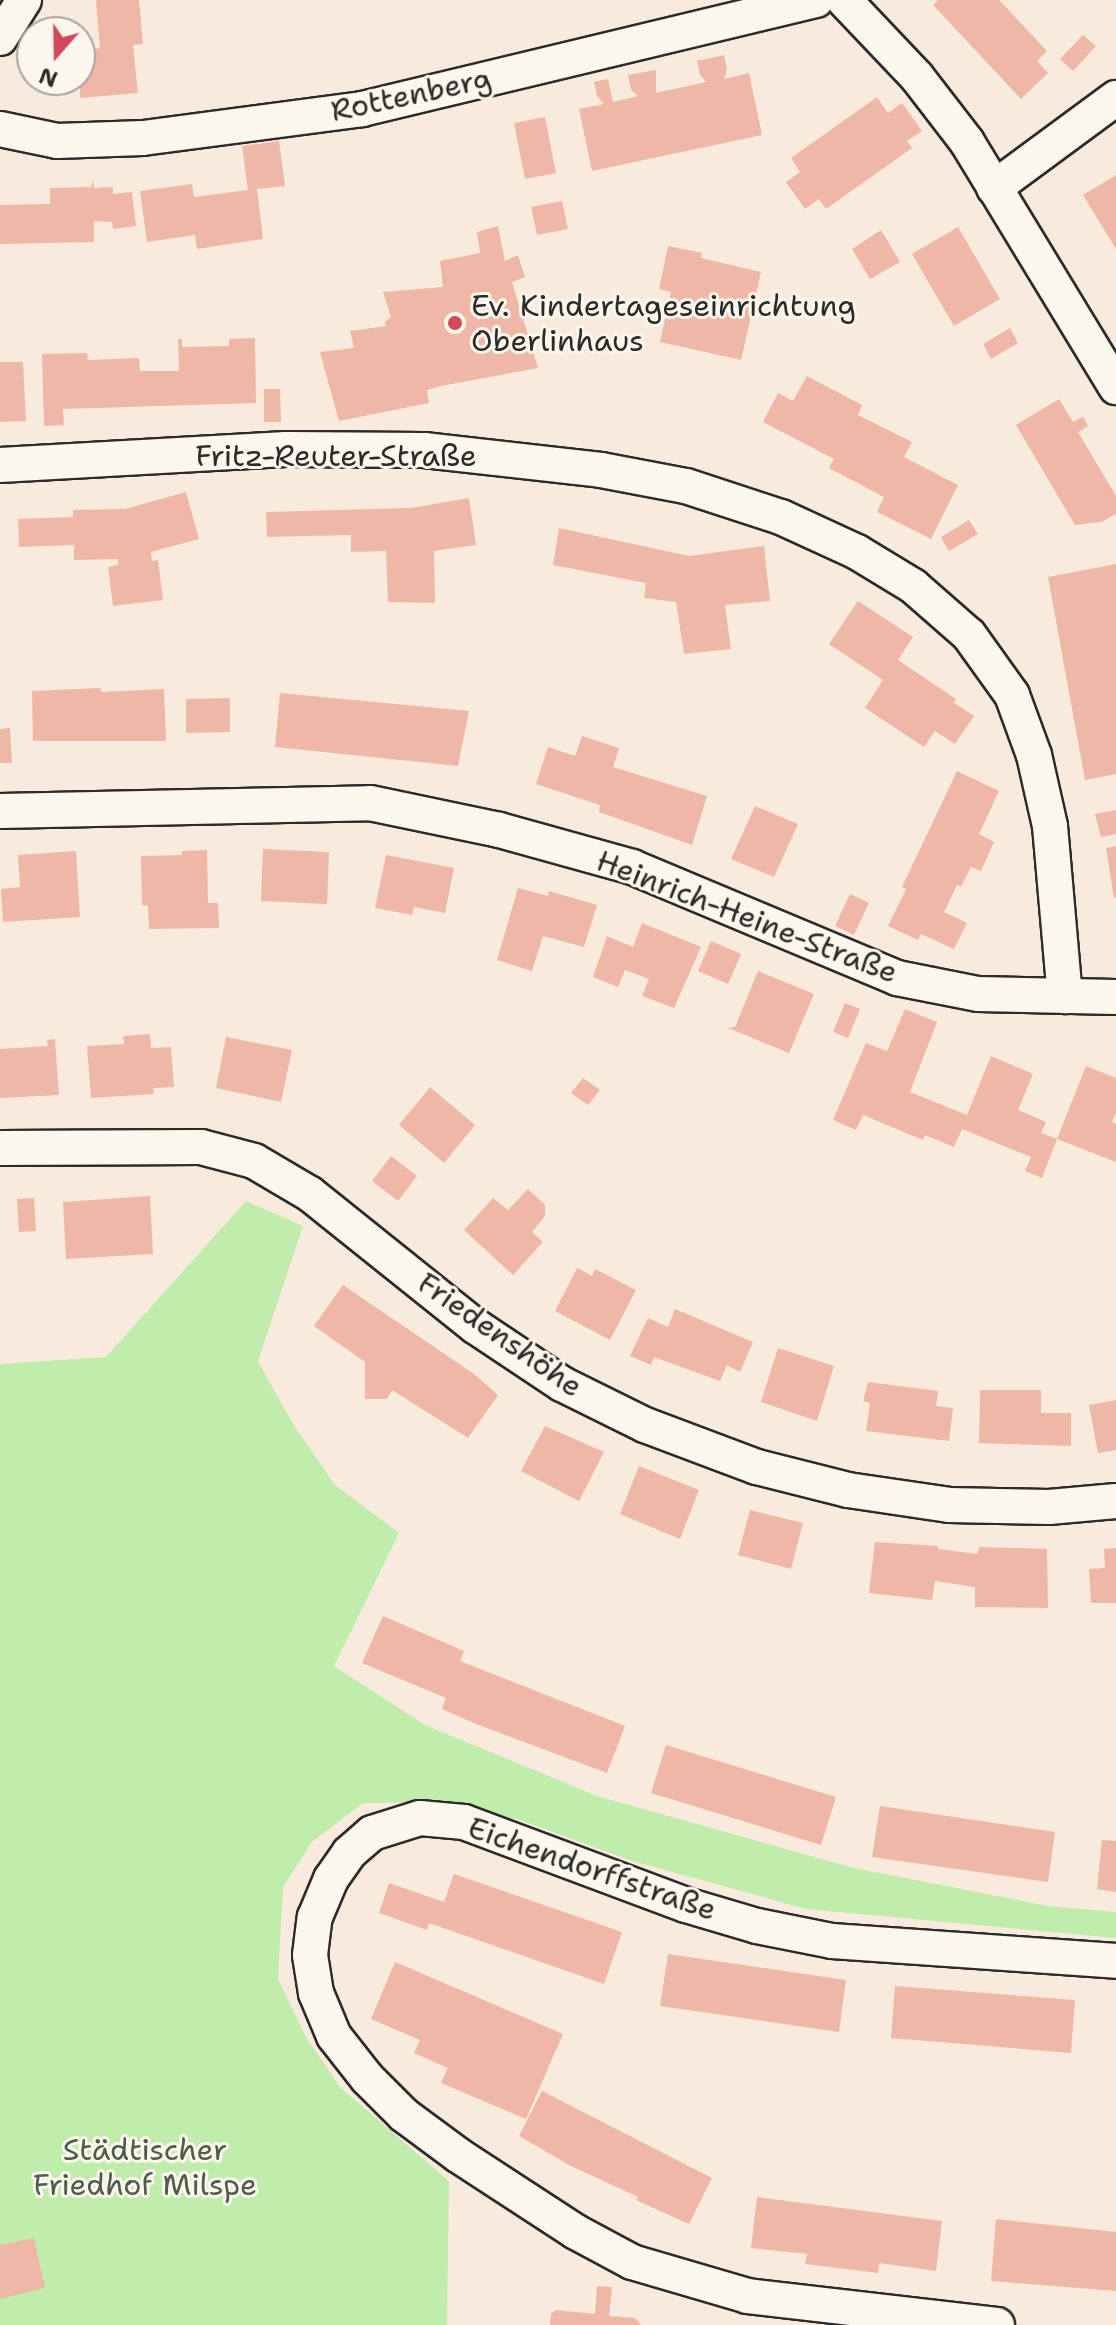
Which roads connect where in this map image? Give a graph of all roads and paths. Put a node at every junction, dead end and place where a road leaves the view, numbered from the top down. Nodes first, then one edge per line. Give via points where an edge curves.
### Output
1 (24, 0) edge
2 (816, 0) edge
3 (844, 0) edge
4 (0, 38) edge
5 (1116, 98) edge
6 (0, 129) edge
7 (994, 188) junction
8 (1116, 387) edge
9 (0, 465) edge
10 (0, 811) edge
11 (1065, 996) junction
12 (1116, 997) edge
13 (0, 1148) edge
14 (1116, 1501) edge
15 (1116, 1961) edge
16 (997, 2325) edge

1 - 4 street
2 - 6 street, Rottenberg via 362,109 143,138 57,141
3 - 7 street via 936,99
5 - 7 street
7 - 8 street
9 - 11 street, Fritz-Reuter-Straße via 286,449 424,450 587,468 686,486 781,517 857,552 913,586 969,635 1012,695 1034,755 1050,826
10 - 11 street, Heinrich-Heine-Straße via 370,803 499,830 632,867 897,978 978,994
11 - 12 street, Heinrich-Heine-Straße
13 - 14 street, Friedenshöhe via 201,1147 254,1161 310,1194 475,1326 562,1384 645,1425 757,1467 848,1490 949,1505 1049,1507
15 - 16 street, Eichendorffstraße via 832,1941 757,1926 464,1822 420,1818 372,1833 349,1853 315,1917 310,1955 316,1993 334,2036 367,2078 404,2115 458,2155 576,2232 632,2262 748,2296

